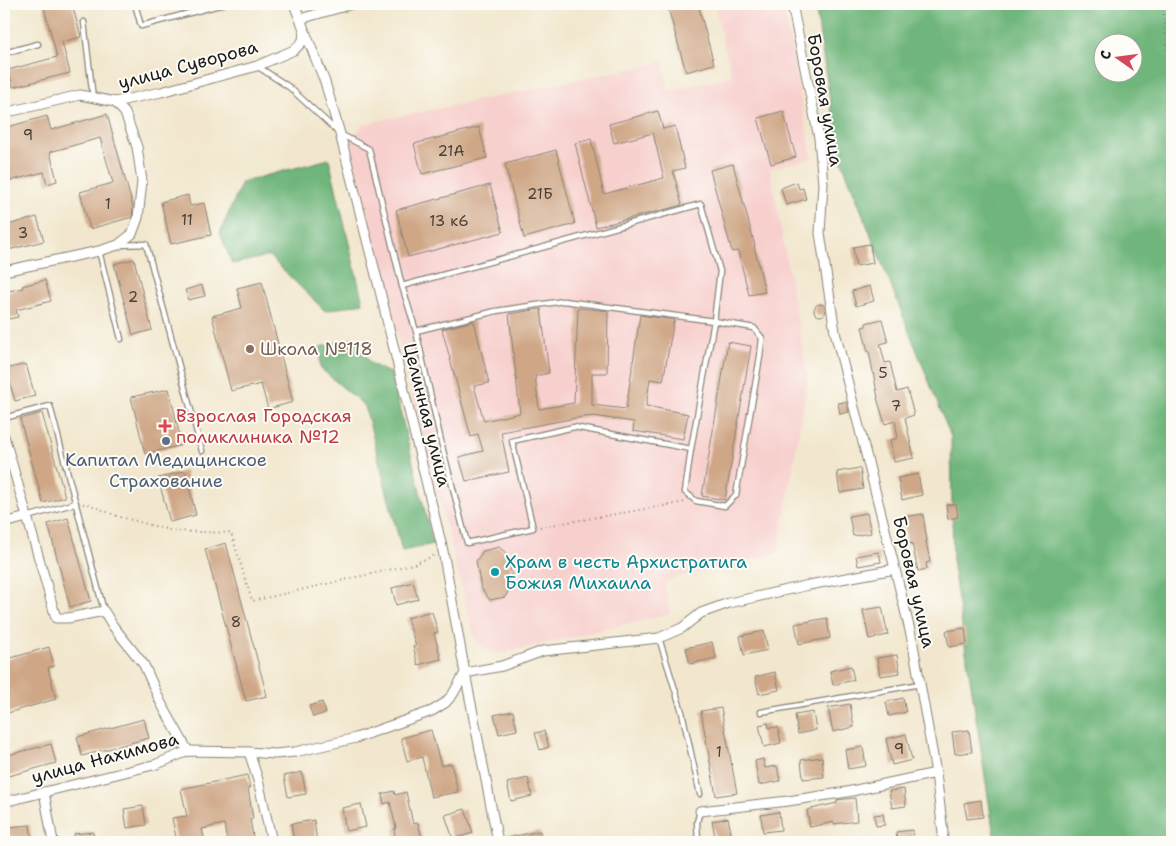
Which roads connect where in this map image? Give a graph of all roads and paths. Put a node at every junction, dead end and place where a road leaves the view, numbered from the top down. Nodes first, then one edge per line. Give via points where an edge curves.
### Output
1 (135, 4) edge
2 (223, 4) edge
3 (294, 4) edge
4 (352, 4) edge
5 (792, 4) edge
6 (1163, 4) edge
7 (84, 22) dead end
8 (302, 22) junction
9 (38, 44) dead end
10 (4, 53) edge
11 (257, 66) junction
12 (1172, 83) edge
13 (93, 98) junction
14 (115, 102) junction
15 (4, 113) edge
16 (340, 134) junction
17 (118, 245) junction
18 (99, 251) junction
19 (4, 271) edge
20 (402, 286) junction
21 (714, 321) junction
22 (416, 331) junction
23 (121, 339) dead end
24 (4, 418) edge
25 (4, 436) edge
26 (691, 449) junction
27 (202, 451) dead end
28 (696, 501) junction
29 (76, 503) junction
30 (27, 517) junction
31 (4, 523) edge
32 (533, 528) junction
33 (443, 551) junction
34 (895, 568) junction
35 (104, 611) junction
36 (659, 638) junction
37 (465, 673) junction
38 (920, 684) junction
39 (760, 712) dead end
40 (188, 751) junction
41 (249, 752) junction
42 (936, 773) junction
43 (44, 792) junction
44 (700, 794) dead end
45 (4, 802) edge
46 (700, 812) joint
47 (53, 842) edge
48 (272, 842) edge
49 (498, 842) edge
50 (698, 842) edge
51 (942, 842) edge

1 - 2 lane via 141,26
3 - 8 street, Целинная улица
4 - 8 street
5 - 34 street, Боровая улица via 819,138 823,184 820,232 835,332
6 - 12 path
7 - 13 lane
8 - 11 street, улица Суворова via 303,41 294,50
8 - 16 street, Целинная улица via 325,82
9 - 10 lane
11 - 14 street, улица Суворова
11 - 16 lane via 289,87
13 - 14 street, улица Суворова
13 - 15 street, улица Суворова via 80,95
14 - 17 street via 125,113 142,181 138,218 132,234
16 - 20 lane via 369,149
16 - 33 street, Целинная улица
17 - 18 street
17 - 27 lane via 146,244
18 - 19 street
18 - 23 lane
20 - 21 lane via 701,204 720,270
20 - 22 lane
21 - 22 lane via 564,301 496,312
21 - 26 lane
21 - 28 lane via 754,328 762,338 736,495 725,506
22 - 32 lane via 467,543
24 - 29 lane via 50,406
25 - 30 street
26 - 28 lane via 685,492
26 - 32 lane via 574,427 512,441
28 - 32 path
29 - 30 lane
29 - 33 path via 173,530 231,533 252,601 414,564
29 - 35 lane
30 - 31 street
30 - 35 street via 56,618
33 - 37 street, Целинная улица
34 - 36 street via 729,603 701,613 682,628
34 - 38 street, Боровая улица
35 - 40 street via 144,665
36 - 37 street via 543,651 502,666
36 - 44 lane via 682,712
37 - 41 street, улица Нахимова via 454,694 432,711 356,738 295,752
37 - 49 street, Целинная улица
38 - 39 lane
38 - 42 street, Боровая улица
40 - 41 street, улица Нахимова
40 - 43 street, улица Нахимова via 157,764
41 - 48 street
42 - 46 street via 847,792
42 - 51 street, Боровая улица
43 - 45 street, улица Нахимова
43 - 47 street
46 - 50 lane

